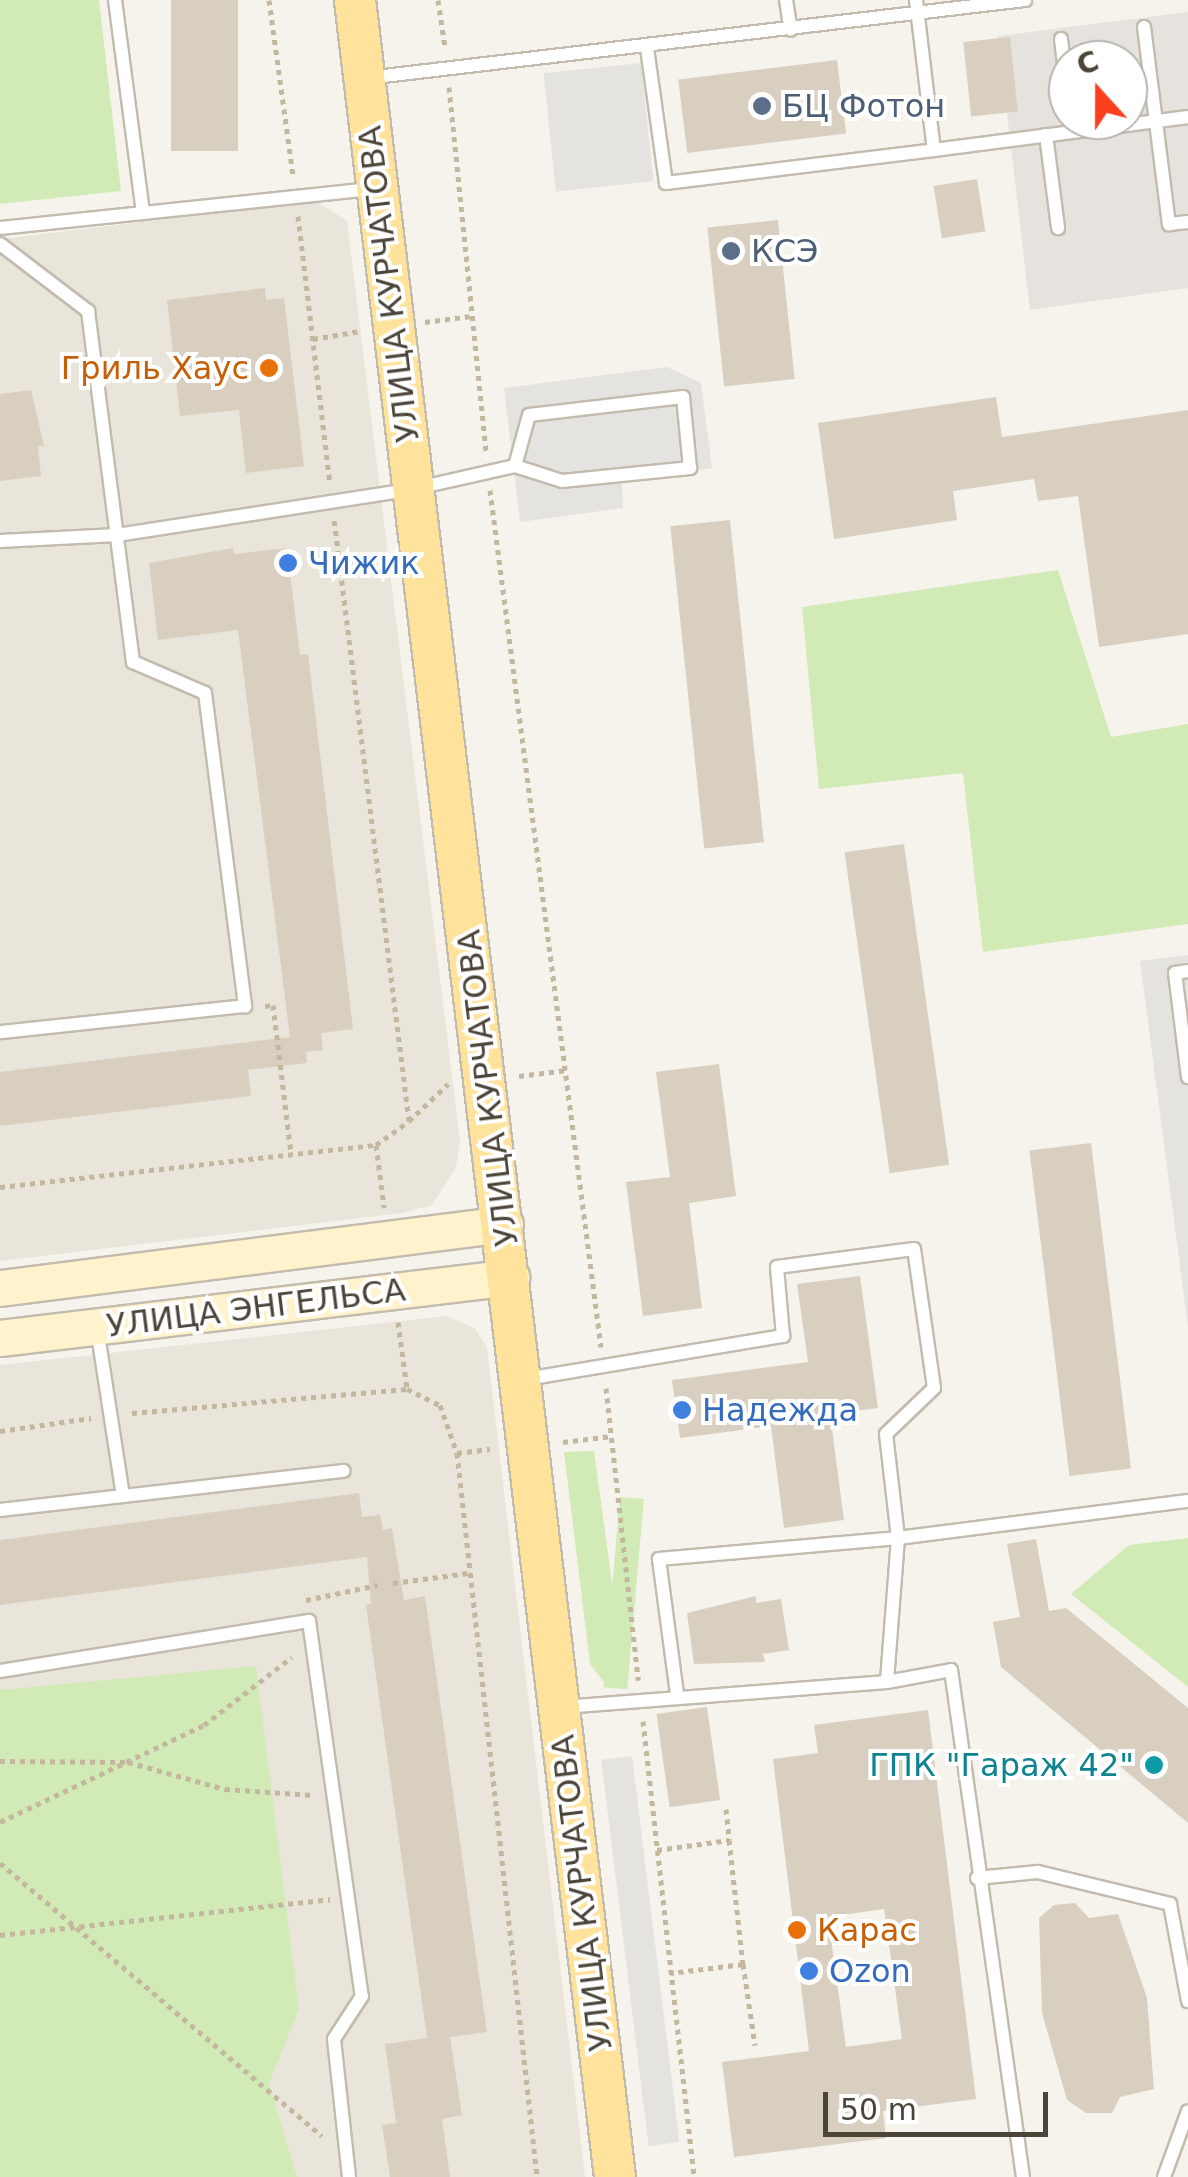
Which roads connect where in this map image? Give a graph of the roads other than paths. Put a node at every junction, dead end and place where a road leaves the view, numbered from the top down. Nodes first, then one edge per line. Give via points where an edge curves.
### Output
1 (116, 0) edge
2 (355, 0) edge
3 (786, 0) edge
4 (1025, 0) edge
5 (916, 6) edge
6 (1144, 26) dead end
7 (791, 30) junction
8 (647, 48) junction
9 (364, 79) junction
10 (1188, 117) edge
11 (1148, 121) edge
12 (1156, 121) junction
13 (1046, 136) joint
14 (934, 150) junction
15 (377, 188) junction
16 (143, 214) junction
17 (1188, 222) edge
18 (0, 228) edge
19 (1058, 228) dead end
20 (0, 244) edge
21 (515, 466) junction
22 (414, 489) junction
23 (117, 534) junction
24 (0, 540) edge
25 (1188, 971) edge
26 (0, 1032) edge
27 (1188, 1077) edge
28 (505, 1224) junction
29 (511, 1277) junction
30 (0, 1288) edge
31 (96, 1326) junction
32 (0, 1338) edge
33 (524, 1380) junction
34 (344, 1471) dead end
35 (123, 1496) junction
36 (1188, 1501) edge
37 (0, 1510) edge
38 (898, 1538) junction
39 (0, 1671) edge
40 (887, 1682) junction
41 (677, 1694) junction
42 (560, 1707) junction
43 (977, 1878) junction
44 (1188, 2001) edge
45 (1188, 2111) edge
46 (349, 2177) edge
47 (615, 2177) edge
48 (1024, 2177) edge
49 (1164, 2177) edge

1 - 16 lane
2 - 9 main road, УЛИЦА КУРЧАТОВА
3 - 7 lane
4 - 5 lane
5 - 7 lane
5 - 14 lane
6 - 12 lane
7 - 8 lane
8 - 9 lane
8 - 14 lane via 666,183
9 - 15 main road, УЛИЦА КУРЧАТОВА
10 - 12 lane
11 - 12 lane
12 - 17 lane via 1169,224
13 - 14 lane
13 - 19 lane
15 - 16 lane
15 - 22 main road, УЛИЦА КУРЧАТОВА
16 - 18 lane
20 - 23 lane via 88,311
21 - 21 lane via 562,481 690,468 682,397 528,414
21 - 22 lane
22 - 23 lane
22 - 28 main road, УЛИЦА КУРЧАТОВА
23 - 24 lane
23 - 26 lane via 132,662 206,692 245,1006
25 - 27 lane via 1175,973
28 - 29 main road, УЛИЦА КУРЧАТОВА
28 - 30 main road, УЛИЦА ЭНГЕЛЬСА
29 - 31 main road, УЛИЦА ЭНГЕЛЬСА
29 - 33 main road, УЛИЦА КУРЧАТОВА
31 - 32 main road, УЛИЦА ЭНГЕЛЬСА
31 - 35 lane
33 - 38 lane via 783,1336 777,1266 914,1249 934,1388 886,1434
33 - 42 main road, УЛИЦА КУРЧАТОВА
34 - 35 lane
35 - 37 lane
36 - 38 lane
38 - 40 lane
38 - 41 lane via 660,1560
39 - 46 lane via 309,1621 362,1996 334,2038
40 - 41 lane
40 - 43 lane via 951,1670
41 - 42 lane
42 - 47 main road, УЛИЦА КУРЧАТОВА
43 - 44 lane via 1038,1872 1170,1904
43 - 48 lane
45 - 49 lane

